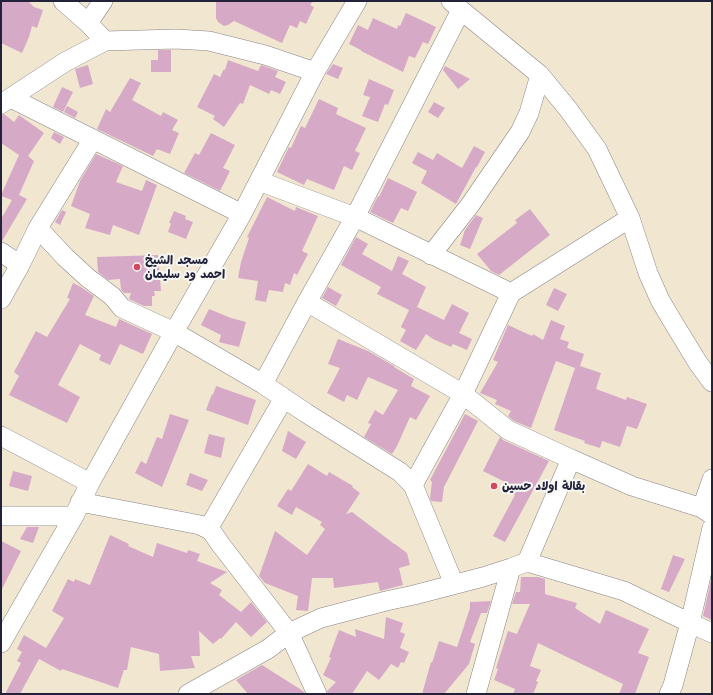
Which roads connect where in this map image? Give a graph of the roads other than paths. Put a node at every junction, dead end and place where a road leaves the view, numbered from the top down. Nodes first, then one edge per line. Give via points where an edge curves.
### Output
1 (63, 1) edge
2 (103, 1) edge
3 (357, 1) edge
4 (456, 5) edge
5 (88, 23) junction
6 (105, 41) junction
7 (315, 72) junction
8 (540, 75) junction
9 (6, 101) edge
10 (93, 139) junction
11 (259, 181) junction
12 (242, 214) junction
13 (355, 217) junction
14 (630, 218) junction
15 (38, 228) junction
16 (1, 252) edge
17 (431, 254) junction
18 (20, 265) junction
19 (511, 293) junction
20 (1, 299) edge
21 (307, 302) junction
22 (174, 332) junction
23 (712, 382) edge
24 (263, 384) junction
25 (463, 394) junction
26 (284, 398) junction
27 (1, 436) edge
28 (571, 459) junction
29 (712, 479) edge
30 (90, 483) junction
31 (412, 485) junction
32 (77, 509) junction
33 (707, 511) edge
34 (1, 516) edge
35 (712, 528) edge
36 (208, 529) junction
37 (519, 565) junction
38 (454, 584) junction
39 (690, 623) junction
40 (289, 633) junction
41 (712, 633) edge
42 (1, 643) edge
43 (188, 694) edge
44 (317, 694) edge
45 (476, 694) edge
46 (669, 694) edge

1 - 5 street
2 - 5 street
3 - 7 street
4 - 8 street
4 - 13 street
5 - 6 street
6 - 7 street via 209,40
6 - 9 street via 65,62
7 - 11 street
8 - 14 street via 597,149
8 - 17 street via 529,113 520,132 470,204
9 - 10 street
10 - 12 street
10 - 15 street
11 - 12 street
11 - 13 street
12 - 22 street
13 - 17 street
13 - 21 street
14 - 19 street
14 - 23 street via 660,300
15 - 18 street
15 - 22 street via 65,257 112,296 122,308
16 - 18 street
17 - 19 street
18 - 20 street
19 - 25 street
21 - 24 street
21 - 25 street
22 - 24 street
22 - 30 street
24 - 26 street
25 - 28 street via 508,430
25 - 31 street
26 - 31 street via 400,472
26 - 36 street
27 - 30 street
28 - 33 street via 632,486
28 - 37 street
29 - 33 street
30 - 32 street
31 - 38 street
32 - 34 street
32 - 36 street via 190,523
32 - 42 street
35 - 39 street
36 - 40 street
37 - 38 street
37 - 39 street via 624,591
37 - 45 street
38 - 40 street via 321,618
39 - 41 street
39 - 46 street
40 - 43 street via 268,649
40 - 44 street

